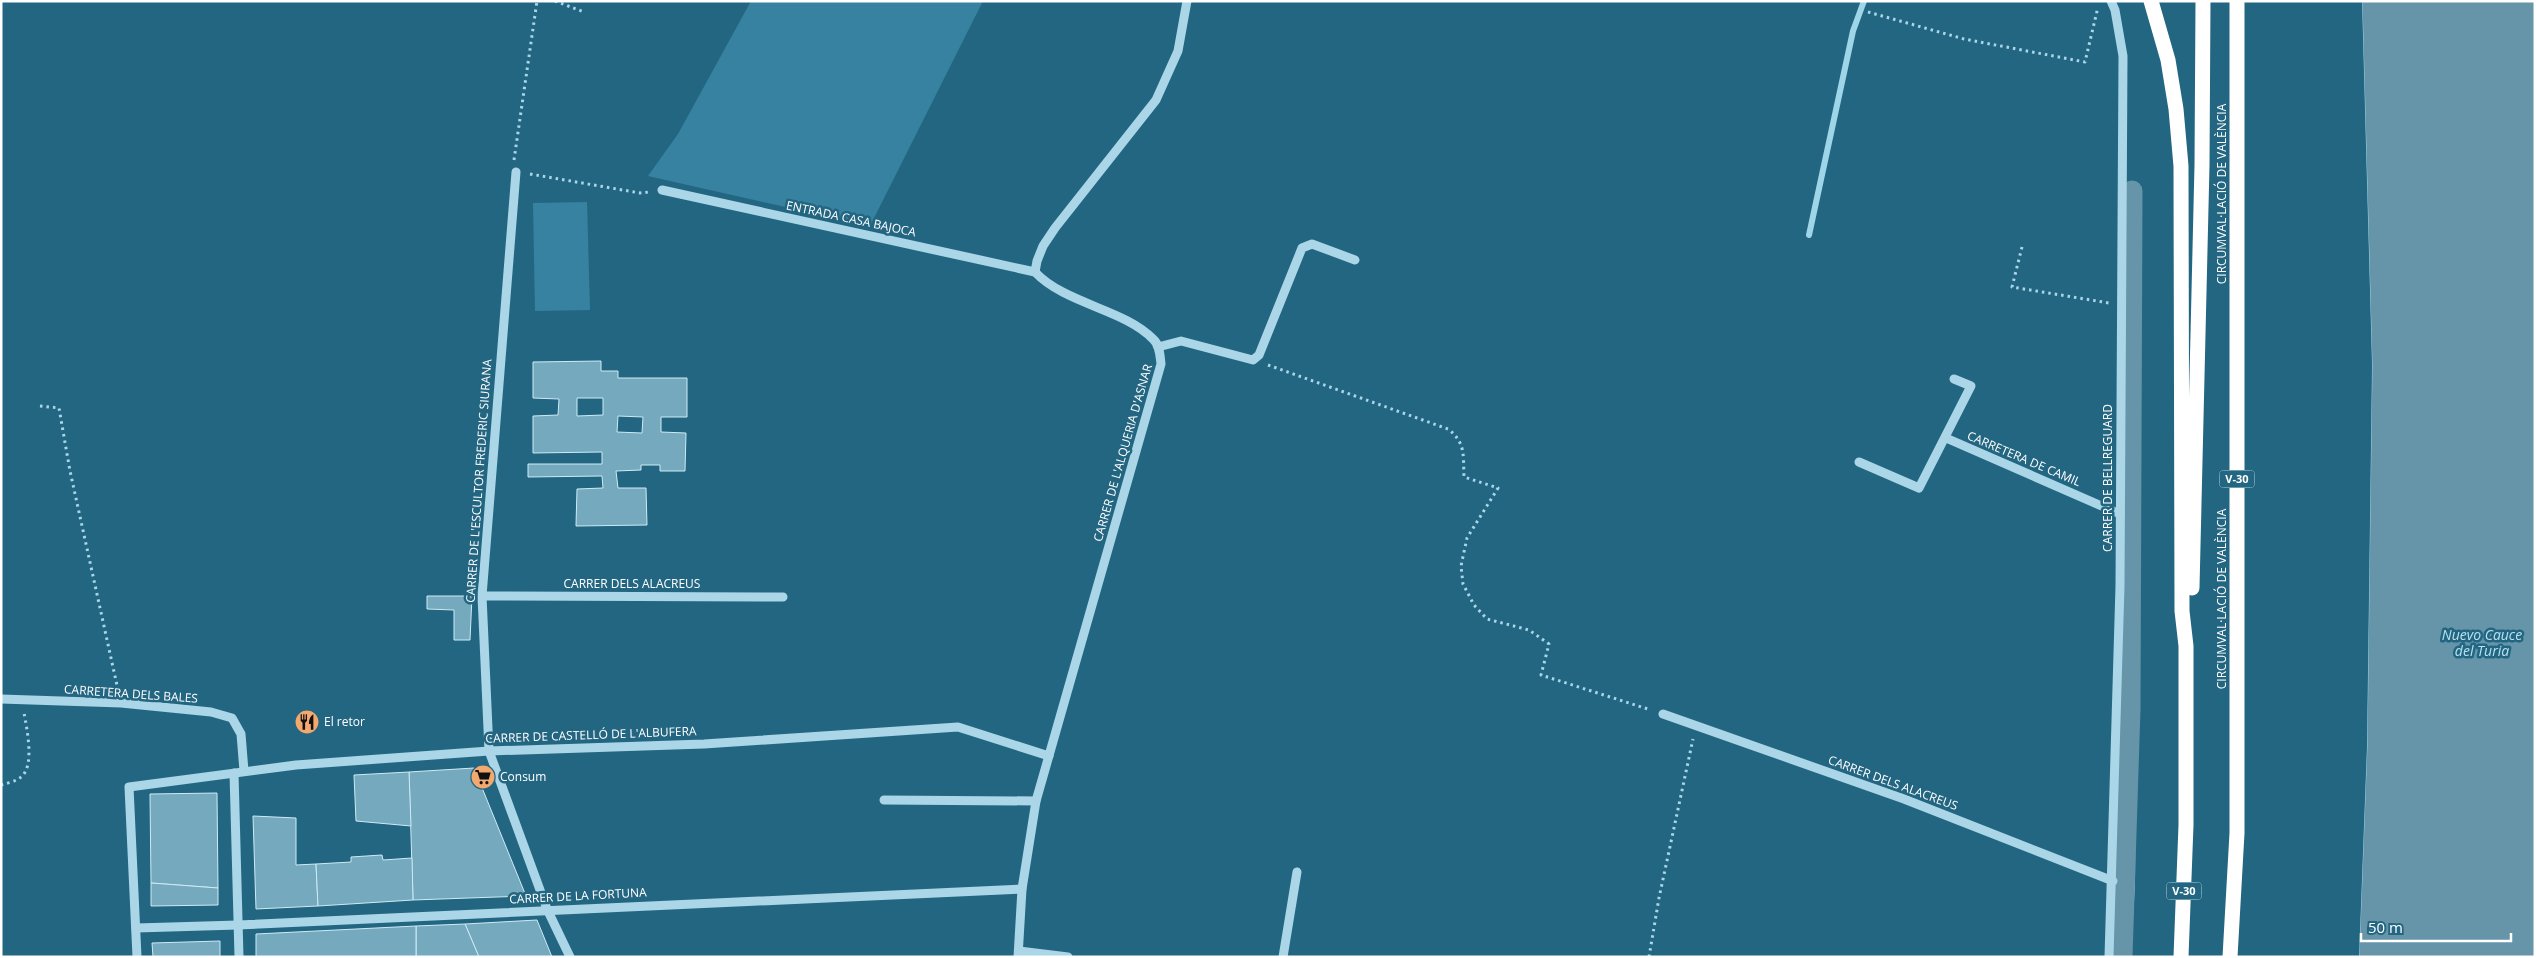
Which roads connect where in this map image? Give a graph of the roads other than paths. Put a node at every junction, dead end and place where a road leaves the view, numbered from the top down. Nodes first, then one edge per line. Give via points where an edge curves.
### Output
1 (1188, 1) edge
2 (2111, 1) edge
3 (2151, 1) edge
4 (2203, 1) edge
5 (2237, 1) edge
6 (516, 172) road end
7 (662, 190) road end
8 (1355, 260) dead end
9 (1036, 272) junction
10 (1158, 347) junction
11 (1954, 380) dead end
12 (1946, 438) junction
13 (1859, 462) dead end
14 (2120, 514) junction
15 (482, 596) junction
16 (783, 597) dead end
17 (2186, 646) junction
18 (1, 699) edge
19 (1663, 714) road end
20 (489, 751) junction
21 (1050, 756) junction
22 (244, 772) junction
23 (234, 773) junction
24 (884, 800) dead end
25 (1036, 801) junction
26 (1297, 872) dead end
27 (2113, 881) junction
28 (1022, 889) junction
29 (547, 909) junction
30 (238, 925) junction
31 (136, 928) junction
32 (1018, 954) edge
33 (137, 957) edge
34 (239, 957) edge
35 (570, 957) edge
36 (1068, 957) edge
37 (1284, 957) edge
38 (2109, 957) edge
39 (2181, 957) edge
40 (2230, 957) edge

1 - 9 street via 1178,51 1156,100 1055,228 1043,246
2 - 14 street, CARRER DE BELLREGUARD via 2123,56
3 - 17 highway via 2168,60 2181,166 2182,611
4 - 17 highway, CIRCUMVAL·LACIÓ DE VALÈNCIA / V-30 via 2191,611
5 - 40 highway, CIRCUMVAL·LACIÓ DE VALÈNCIA / V-30 via 2237,833
6 - 15 street, CARRER DE L'ESCULTOR FREDERIC SIURANA
7 - 9 street, ENTRADA CASA BAJOCA
8 - 10 street via 1312,244 1302,248 1258,355 1253,360 1181,341
9 - 10 street via 1068,295 1137,327
10 - 21 street, CARRER DE L'ALQUERIA D'ASNAR via 1162,364 1158,381
11 - 12 street, CARRETERA DE CAMIL via 1971,386
12 - 13 street, CARRETERA DE CAMIL via 1919,488
12 - 14 street, CARRETERA DE CAMIL
14 - 27 street, CARRER DE BELLREGUARD
15 - 16 street, CARRER DELS ALACREUS
15 - 20 street, CARRER DE L'ESCULTOR FREDERIC SIURANA
17 - 39 highway, V-30 via 2186,825
18 - 22 street, CARRETERA DELS BALES via 121,703 211,712 232,718 241,734
19 - 27 street, CARRER DELS ALACREUS via 1904,799
20 - 21 street, CARRER DE CASTELLÓ DE L'ALBUFERA via 704,744 958,727
20 - 22 street, CARRER DE CASTELLÓ DE L'ALBUFERA via 296,765
20 - 29 street, CARRER DE L'ESCULTOR FREDERIC SIURANA
21 - 25 street, CARRER DE L'ALQUERIA D'ASNAR
22 - 23 street, CARRER DE CASTELLÓ DE L'ALBUFERA
23 - 30 street
23 - 31 street, CARRER DE CASTELLÓ DE L'ALBUFERA via 129,787
24 - 25 street
25 - 28 street, CARRER DE L'ALQUERIA D'ASNAR
26 - 37 street
27 - 38 street, CARRER DE BELLREGUARD
28 - 29 street, CARRER DE LA FORTUNA
28 - 32 street, CARRER DE L'ALQUERIA D'ASNAR
29 - 30 street, CARRER DE LA FORTUNA
29 - 35 street, CARRER DE L'ESCULTOR FREDERIC SIURANA
30 - 31 street, CARRER DE LA FORTUNA
30 - 34 street
31 - 33 street
32 - 36 street

